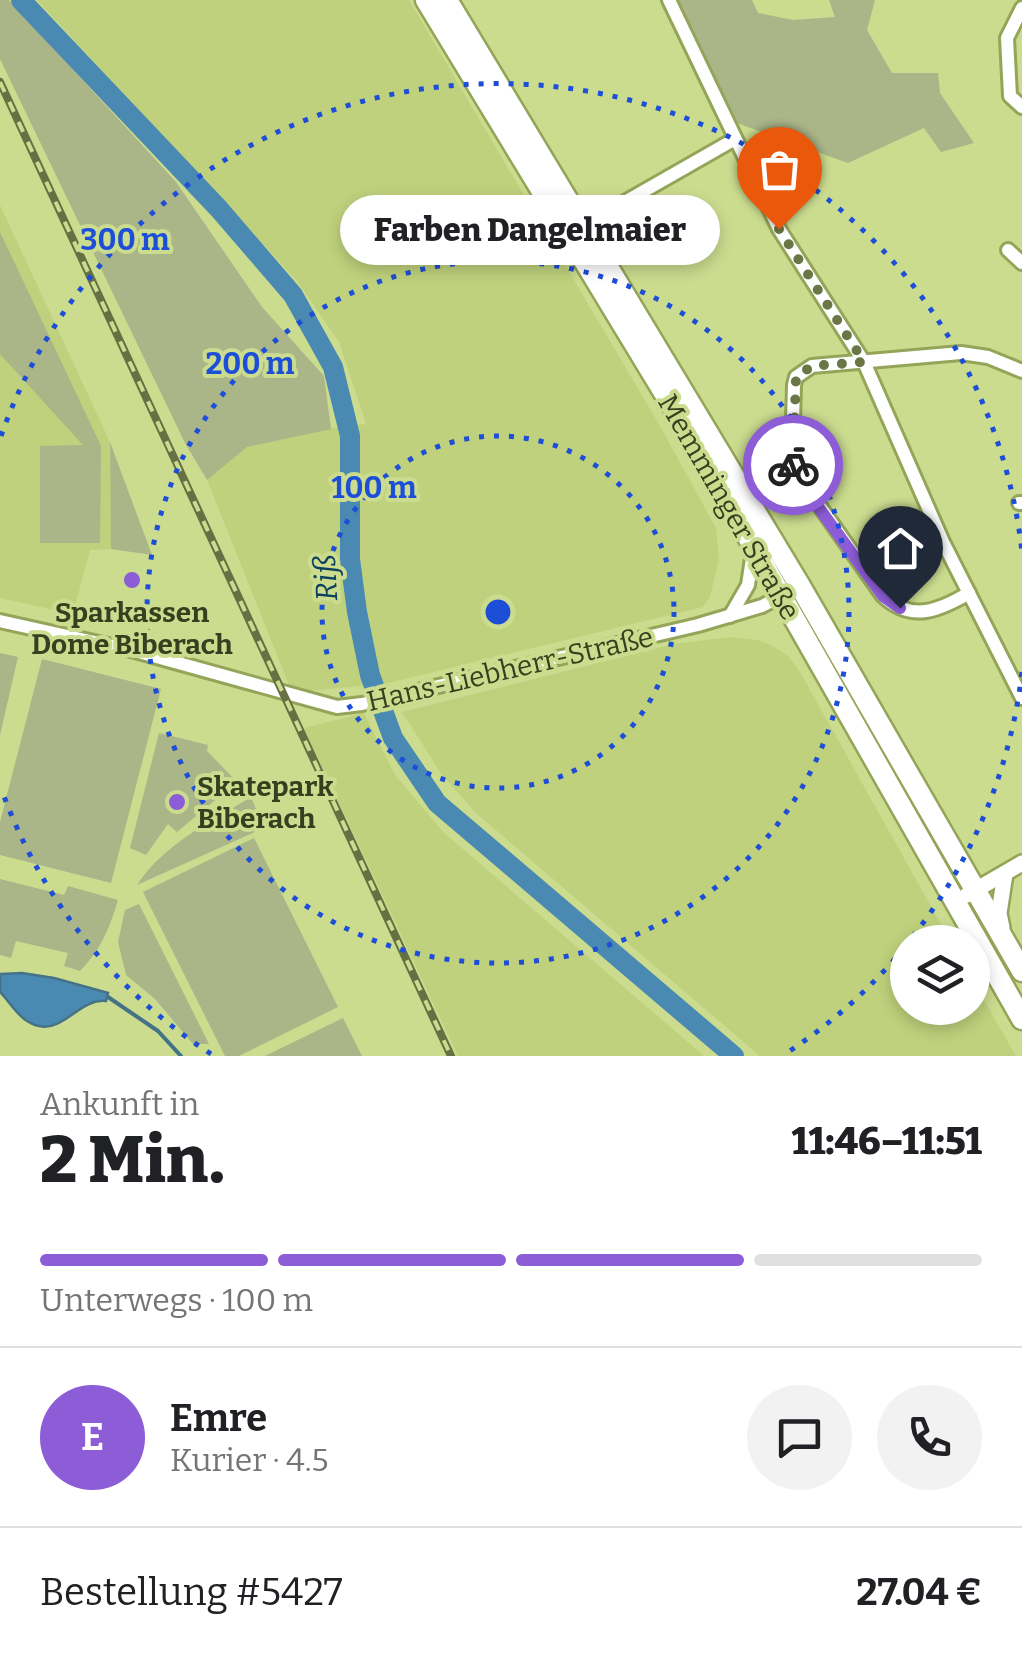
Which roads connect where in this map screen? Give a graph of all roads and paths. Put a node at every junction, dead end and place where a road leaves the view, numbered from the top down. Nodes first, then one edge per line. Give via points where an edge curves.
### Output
1 (426, 0) edge
2 (447, 0) edge
3 (669, 0) edge
4 (1021, 14) edge
5 (1022, 107) edge
6 (735, 139) junction
7 (624, 202) junction
8 (573, 207) junction
9 (1008, 250) dead end
10 (604, 260) junction
11 (1022, 263) edge
12 (864, 362) junction
13 (1022, 371) edge
14 (753, 544) junction
15 (790, 591) junction
16 (970, 593) junction
17 (730, 616) junction
18 (0, 621) edge
19 (1022, 698) edge
20 (1022, 864) edge
21 (1005, 874) junction
22 (976, 891) junction
23 (955, 902) junction
24 (1003, 937) junction
25 (1022, 971) edge
26 (1022, 1019) edge

1 - 14 main road, Memminger Straße
2 - 8 main road, Memminger Straße
3 - 6 street
4 - 5 street via 1007,38 1010,96
6 - 7 street
6 - 12 street via 779,229
7 - 8 street via 601,213
7 - 10 street
8 - 10 main road, Memminger Straße
9 - 11 street
10 - 15 main road, Memminger Straße
12 - 13 street via 962,353
12 - 16 street
12 - 16 street via 812,366 796,377 794,472 890,603 931,612
14 - 15 main road, Memminger Straße
14 - 17 street via 751,576
15 - 17 street, Hans-Liebherr-Straße
15 - 22 main road, Memminger Straße
15 - 23 main road, Memminger Straße
16 - 19 street
17 - 18 street, Hans-Liebherr-Straße via 336,707
20 - 21 street
21 - 22 street
21 - 24 street
22 - 23 street
22 - 24 main road, Memminger Straße
23 - 26 main road, Memminger Straße
24 - 25 main road, Memminger Straße

